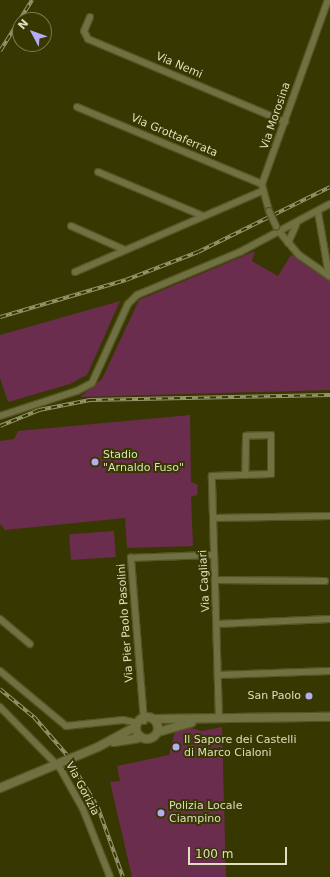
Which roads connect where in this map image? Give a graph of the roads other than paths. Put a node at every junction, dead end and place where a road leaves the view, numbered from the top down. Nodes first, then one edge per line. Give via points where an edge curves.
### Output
1 (328, 0) edge
2 (328, 8) edge
3 (90, 17) dead end
4 (78, 106) dead end
5 (285, 122) junction
6 (98, 172) dead end
7 (262, 188) junction
8 (330, 204) edge
9 (318, 212) junction
10 (203, 216) junction
11 (296, 225) junction
12 (71, 226) dead end
13 (277, 229) junction
14 (288, 244) junction
15 (125, 250) junction
16 (75, 272) dead end
17 (330, 277) edge
18 (0, 416) edge
19 (245, 475) junction
20 (330, 516) edge
21 (213, 518) junction
22 (214, 555) junction
23 (214, 580) junction
24 (325, 581) dead end
25 (0, 619) edge
26 (330, 620) edge
27 (217, 624) junction
28 (30, 644) dead end
29 (0, 671) edge
30 (330, 671) edge
31 (218, 675) junction
32 (0, 706) edge
33 (330, 717) edge
34 (154, 719) junction
35 (219, 719) junction
36 (139, 724) junction
37 (158, 732) junction
38 (138, 738) junction
39 (98, 746) junction
40 (57, 764) junction
41 (0, 788) edge
42 (110, 877) edge

1 - 2 street, Via Morosina
2 - 5 street, Via Morosina
3 - 5 street, Via Nemi via 84,31 88,39
4 - 7 street, Via Grottaferrata
5 - 7 street, Via Morosina
6 - 10 street
7 - 10 street
7 - 13 street, bridge
8 - 9 street
9 - 11 street
9 - 17 street
10 - 15 street
11 - 13 street
11 - 14 street
12 - 15 street
13 - 14 street
13 - 18 street via 233,255 137,295 128,304 92,383 77,391
14 - 17 street
15 - 16 street
19 - 19 street, Via Cagliari via 246,436 271,435 271,474
19 - 21 street, Via Cagliari via 212,476
20 - 21 street
21 - 22 street, Via Cagliari
22 - 23 street, Via Cagliari
22 - 36 street, Via Pier Paolo Pasolini via 131,558
23 - 24 street
23 - 27 street, Via Cagliari
25 - 28 street
26 - 27 street
27 - 31 street, Via Cagliari
29 - 36 street via 63,725 76,727 103,722
30 - 31 street
31 - 35 street, Via Cagliari
32 - 40 street, Via Gorizia
33 - 35 street
34 - 35 street
34 - 36 street
34 - 37 street via 159,724
35 - 37 street via 187,722
36 - 38 street
36 - 39 street
37 - 38 street
38 - 39 street
39 - 40 street
40 - 41 street
40 - 42 street, Via Gorizia via 84,809

